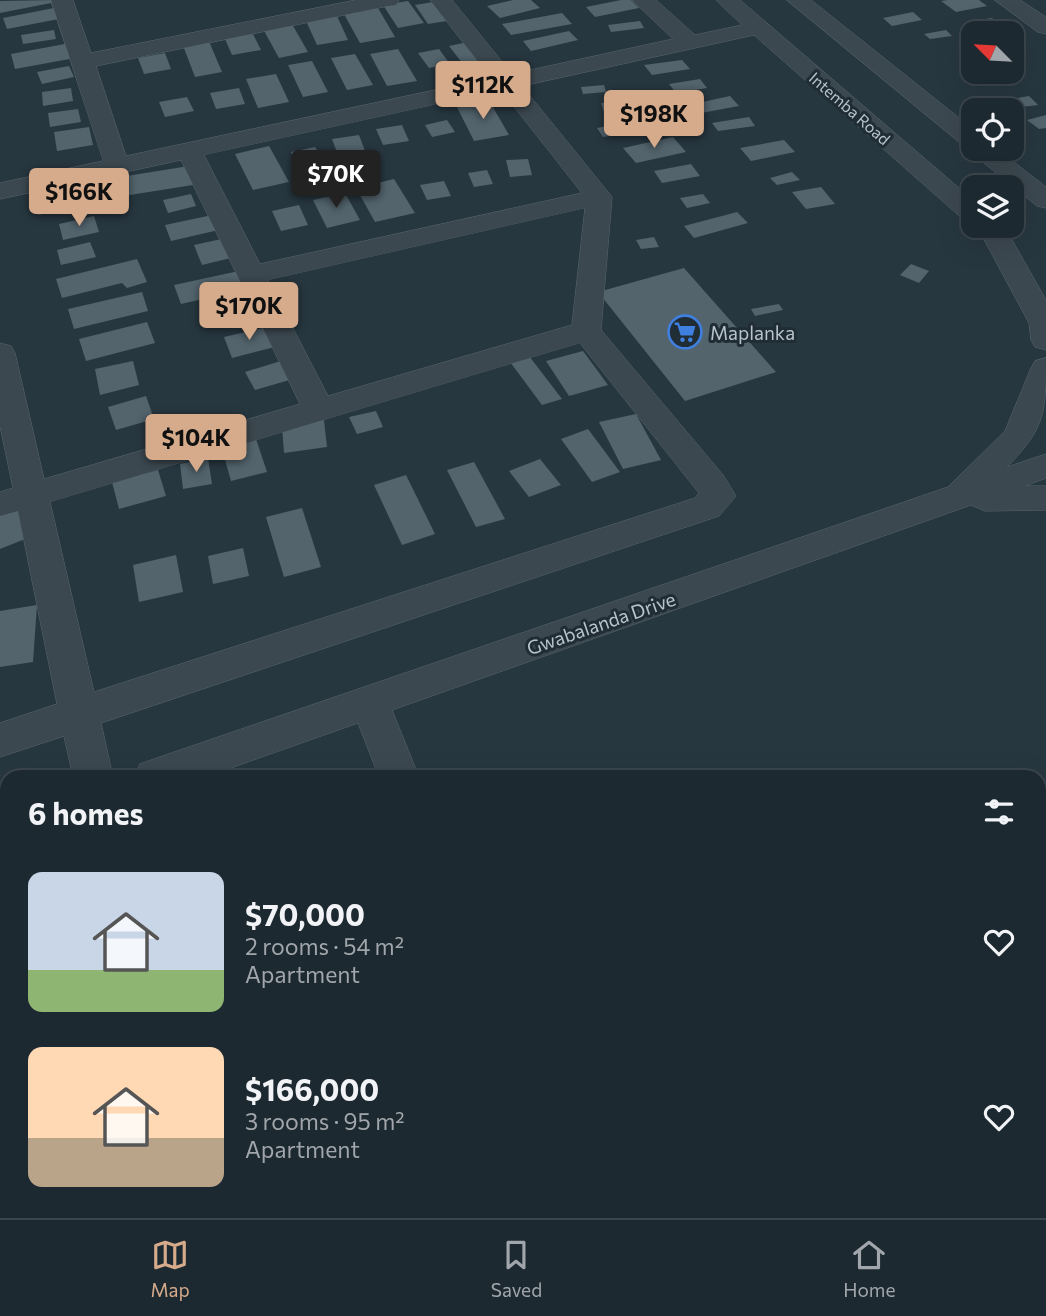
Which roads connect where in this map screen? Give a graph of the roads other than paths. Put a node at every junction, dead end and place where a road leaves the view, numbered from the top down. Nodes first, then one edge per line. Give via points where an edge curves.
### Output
1 (65, 0) edge
2 (388, 0) edge
3 (441, 0) edge
4 (643, 0) edge
5 (727, 0) edge
6 (797, 0) edge
7 (1006, 0) edge
8 (1046, 27) edge
9 (757, 28) junction
10 (692, 44) junction
11 (83, 62) junction
12 (508, 83) junction
13 (961, 131) edge
14 (190, 152) junction
15 (997, 161) edge
16 (117, 166) junction
17 (0, 191) edge
18 (599, 197) junction
19 (1046, 200) edge
20 (961, 204) edge
21 (992, 238) edge
22 (1000, 238) edge
23 (251, 275) junction
24 (1046, 277) edge
25 (586, 331) junction
26 (1046, 340) edge
27 (0, 354) edge
28 (1046, 369) edge
29 (319, 410) junction
30 (1046, 466) edge
31 (1046, 498) edge
32 (15, 500) edge
33 (952, 500) junction
34 (370, 704) junction
35 (78, 715) junction
36 (0, 740) edge
37 (91, 770) edge
38 (175, 770) edge
39 (396, 770) edge

1 - 11 street
2 - 11 street
3 - 12 street
4 - 10 street
5 - 9 street, Intemba Road
6 - 13 street
7 - 8 street
9 - 10 street
9 - 20 street, Intemba Road
10 - 12 street
11 - 16 street
12 - 14 street
12 - 18 street
14 - 16 street
14 - 23 street
15 - 19 street
16 - 17 street
18 - 23 street
18 - 25 street
21 - 26 street via 1044,323
22 - 24 street, Intemba Road
23 - 29 street
25 - 29 street
25 - 35 street via 711,484 719,496 707,506
27 - 32 street
28 - 33 street via 1018,437
29 - 32 street
30 - 33 street, Gwabalanda Drive
31 - 33 street
32 - 35 street
33 - 34 street, Gwabalanda Drive
34 - 38 street, Gwabalanda Drive
34 - 39 street
35 - 36 street
35 - 37 street

